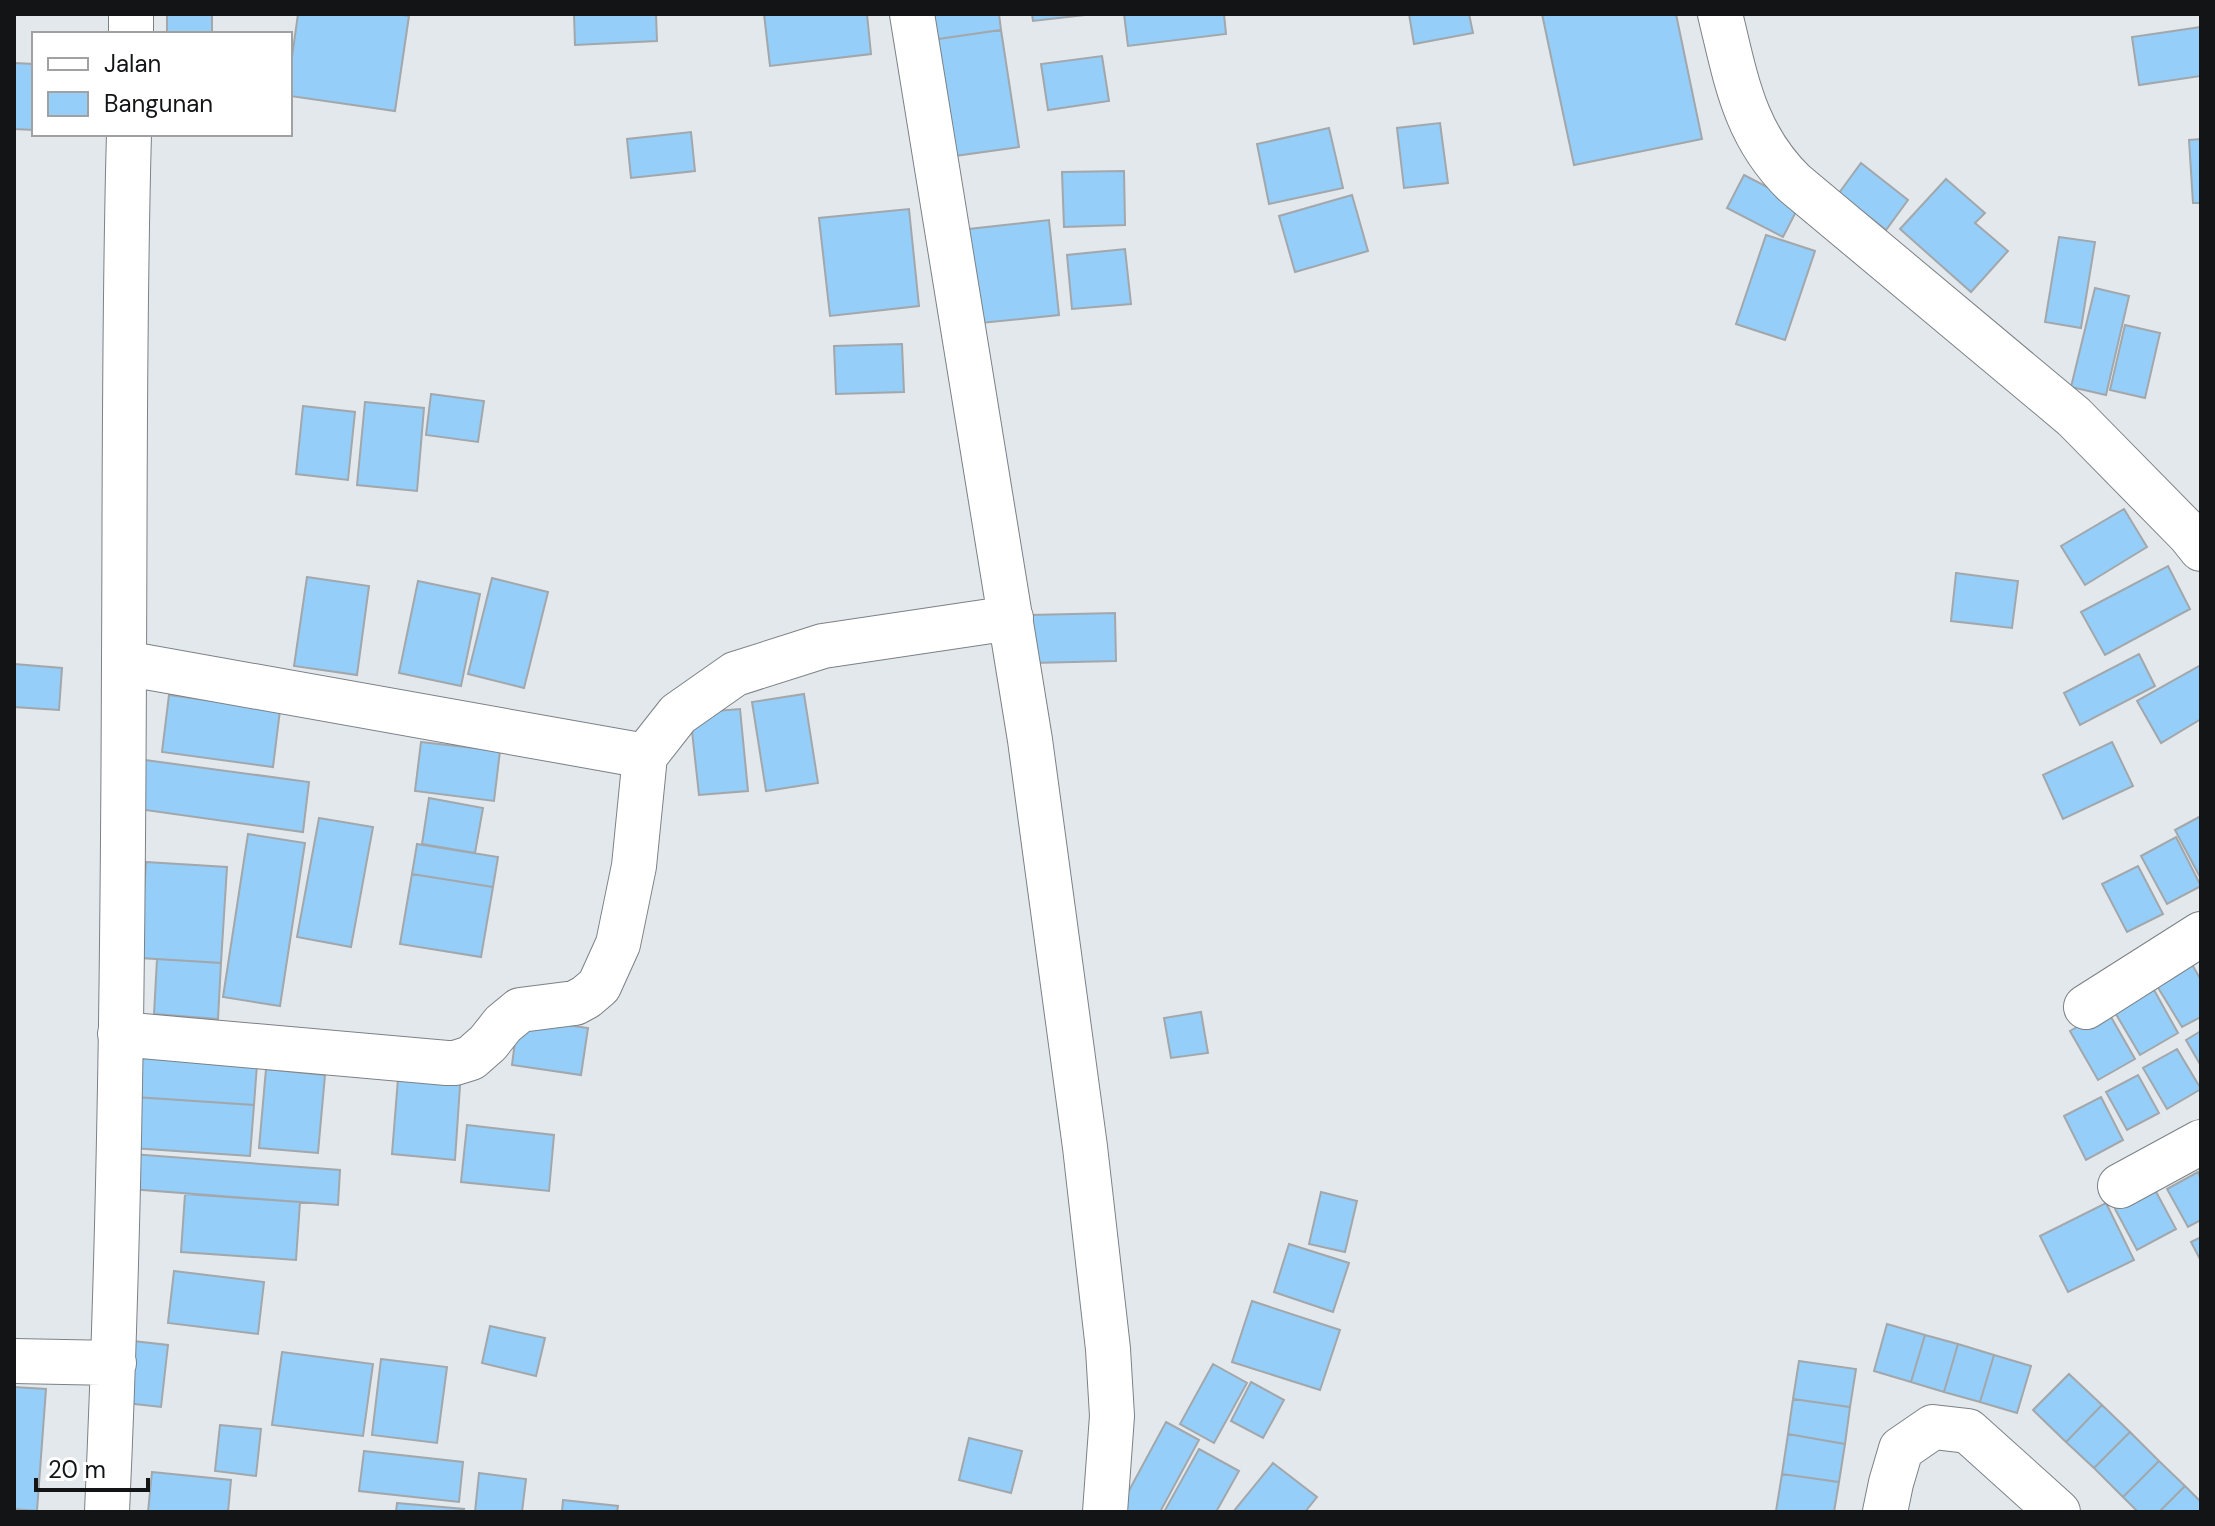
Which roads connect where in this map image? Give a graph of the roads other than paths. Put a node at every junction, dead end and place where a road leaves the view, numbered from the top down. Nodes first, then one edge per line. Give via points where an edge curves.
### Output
1 (912, 14) edge
2 (1720, 14) edge
3 (129, 136) edge
4 (2201, 549) edge
5 (1011, 618) junction
6 (124, 663) junction
7 (645, 756) junction
8 (2201, 934) edge
9 (2086, 1007) dead end
10 (120, 1034) junction
11 (2201, 1142) edge
12 (2120, 1186) dead end
13 (14, 1361) edge
14 (114, 1363) junction
15 (107, 1512) edge
16 (1105, 1512) edge
17 (1885, 1512) edge
18 (2058, 1512) edge

1 - 5 street
2 - 4 street via 1738,88 1775,164 2074,417
3 - 6 street
5 - 7 street via 823,646 735,674 678,714
5 - 16 street via 1106,1333 1112,1416
6 - 7 street
6 - 10 street
7 - 10 street via 634,866 618,944 599,986 575,1003 520,1010 471,1058 455,1063
8 - 9 street
10 - 14 street
11 - 12 street
13 - 14 street
14 - 15 street
17 - 18 street via 1901,1449 1933,1427 1968,1431

